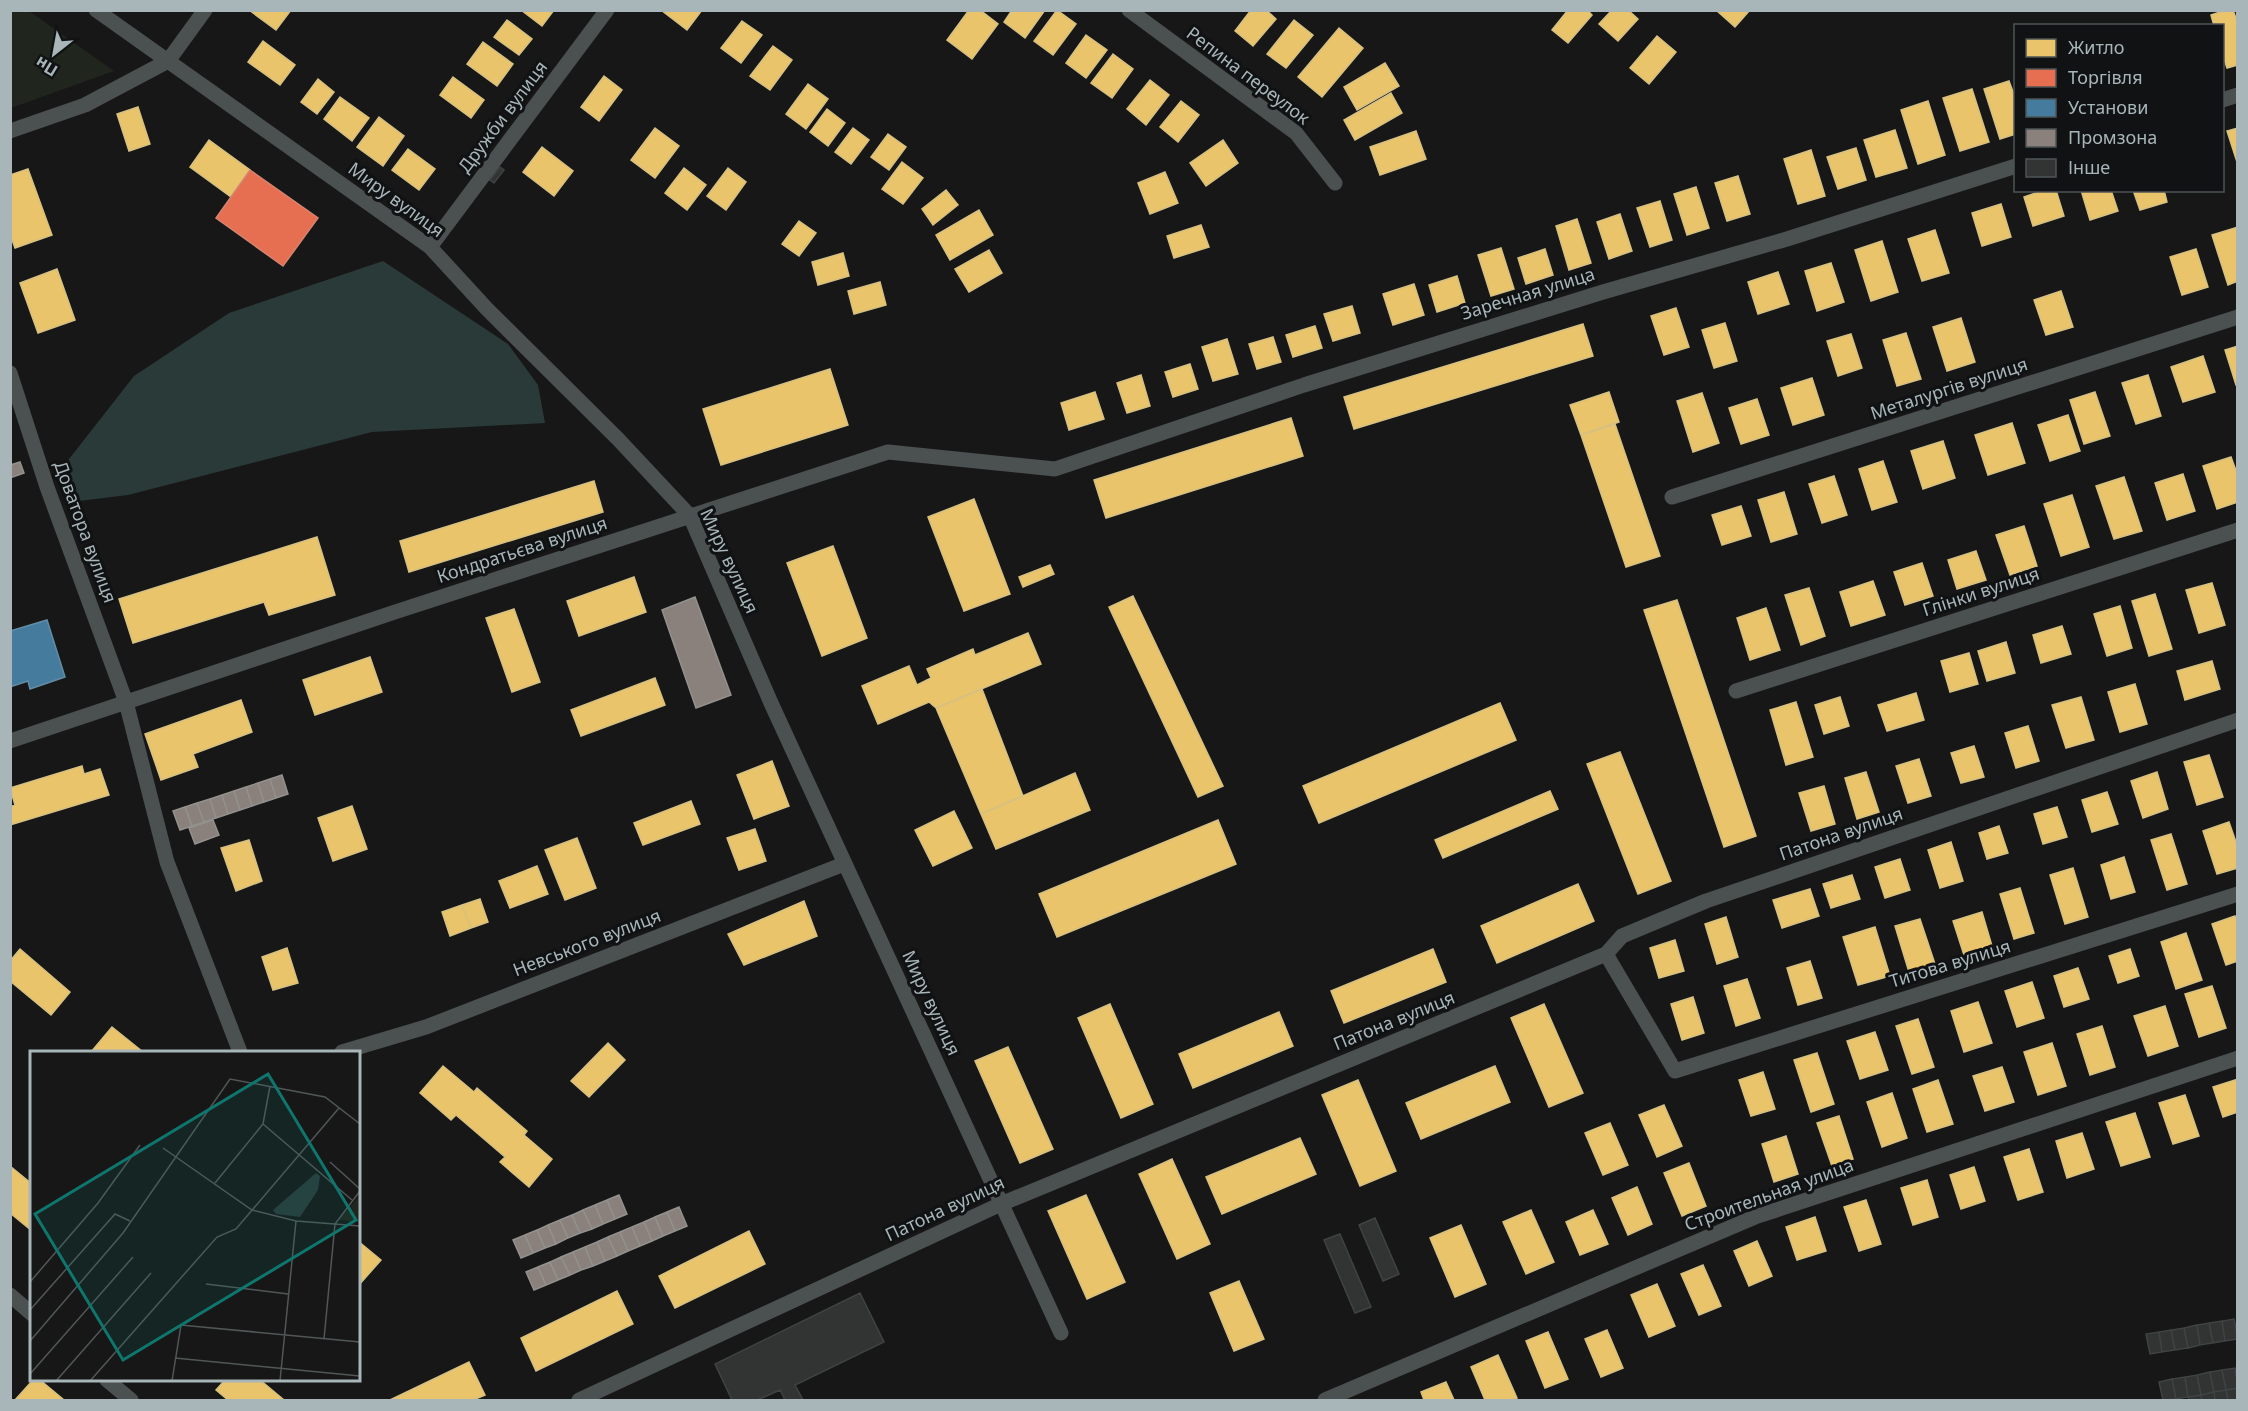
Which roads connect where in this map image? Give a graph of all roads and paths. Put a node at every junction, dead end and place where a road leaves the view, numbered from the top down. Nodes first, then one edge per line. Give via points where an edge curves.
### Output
1 (96, 10) edge
2 (205, 10) edge
3 (607, 10) edge
4 (1129, 10) edge
5 (168, 61) junction
6 (10, 131) edge
7 (2014, 167) edge
8 (1335, 183) dead end
9 (430, 247) junction
10 (2238, 317) edge
11 (10, 373) edge
12 (1055, 469) joint
13 (1672, 497) dead end
14 (690, 516) junction
15 (2238, 530) edge
16 (1736, 691) dead end
17 (126, 702) junction
18 (2238, 720) edge
19 (10, 741) edge
20 (844, 864) junction
21 (2238, 894) edge
22 (1606, 954) junction
23 (239, 1051) edge
24 (348, 1051) edge
25 (2238, 1058) edge
26 (1001, 1204) junction
27 (10, 1295) edge
28 (30, 1312) edge
29 (1061, 1333) dead end
30 (107, 1381) edge
31 (131, 1401) edge
32 (579, 1401) edge
33 (1325, 1401) edge

1 - 5 street, Миру вулиця
2 - 5 street
3 - 9 street, Дружби вулиця
4 - 8 street, Репина переулок via 1296,133
5 - 6 street via 85,105
5 - 9 street, Миру вулиця
7 - 12 street, Заречная улица via 1314,381
9 - 14 street, Миру вулиця
10 - 13 street, Металургів вулиця
11 - 17 street, Доватора вулиця via 47,487
12 - 14 street, Кондратьєва вулиця via 888,452
14 - 17 street, Кондратьєва вулиця
14 - 20 street, Миру вулиця
15 - 16 street, Глінки вулиця
17 - 19 street, Кондратьєва вулиця
17 - 23 street via 167,862
18 - 22 street, Патона вулиця via 1706,901 1622,936
20 - 24 street, Невського вулиця via 426,1027
20 - 26 street, Миру вулиця
21 - 22 street, Титова вулиця via 1675,1071
22 - 26 street, Патона вулиця
25 - 33 street, Строительная улица via 1755,1217
26 - 29 street, Миру вулиця
26 - 32 street, Патона вулиця
27 - 28 street
30 - 31 street

